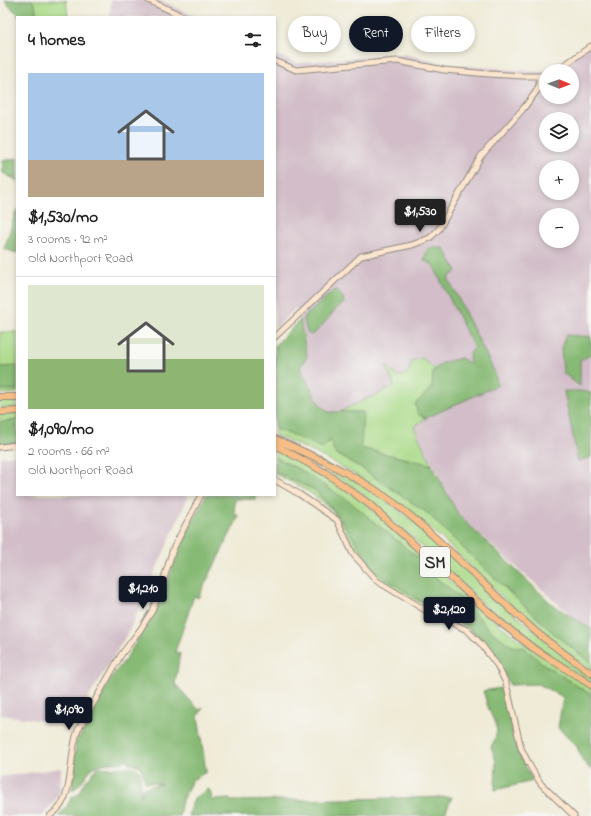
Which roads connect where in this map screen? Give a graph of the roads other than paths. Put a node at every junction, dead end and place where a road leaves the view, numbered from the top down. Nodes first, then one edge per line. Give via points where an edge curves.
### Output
1 (148, 0) edge
2 (182, 16) edge
3 (591, 46) edge
4 (276, 61) edge
5 (566, 64) edge
6 (539, 76) edge
7 (539, 85) edge
8 (539, 89) edge
9 (536, 92) junction
10 (276, 336) edge
11 (0, 397) edge
12 (16, 397) edge
13 (16, 411) edge
14 (0, 412) edge
15 (276, 439) edge
16 (16, 445) edge
17 (276, 446) edge
18 (0, 447) edge
19 (276, 481) edge
20 (200, 496) edge
21 (591, 673) edge
22 (591, 685) edge
23 (50, 816) edge
24 (574, 816) edge

1 - 2 main road
3 - 5 main road
4 - 6 main road via 296,70 398,61 444,70
7 - 9 main road
8 - 9 main road
9 - 10 main road via 480,156 439,229 430,238 412,245 360,256
11 - 12 highway
13 - 14 highway
15 - 21 highway, SM via 338,468 406,512 448,548 533,630
16 - 18 main road
17 - 22 highway, SM via 326,473 369,504 500,622 533,648
19 - 24 main road via 337,520 353,554 377,581 425,610 467,630 481,644 497,665 506,683 521,748 531,768 541,784
20 - 23 main road via 173,549 147,621 121,655 78,730 67,791 61,805

